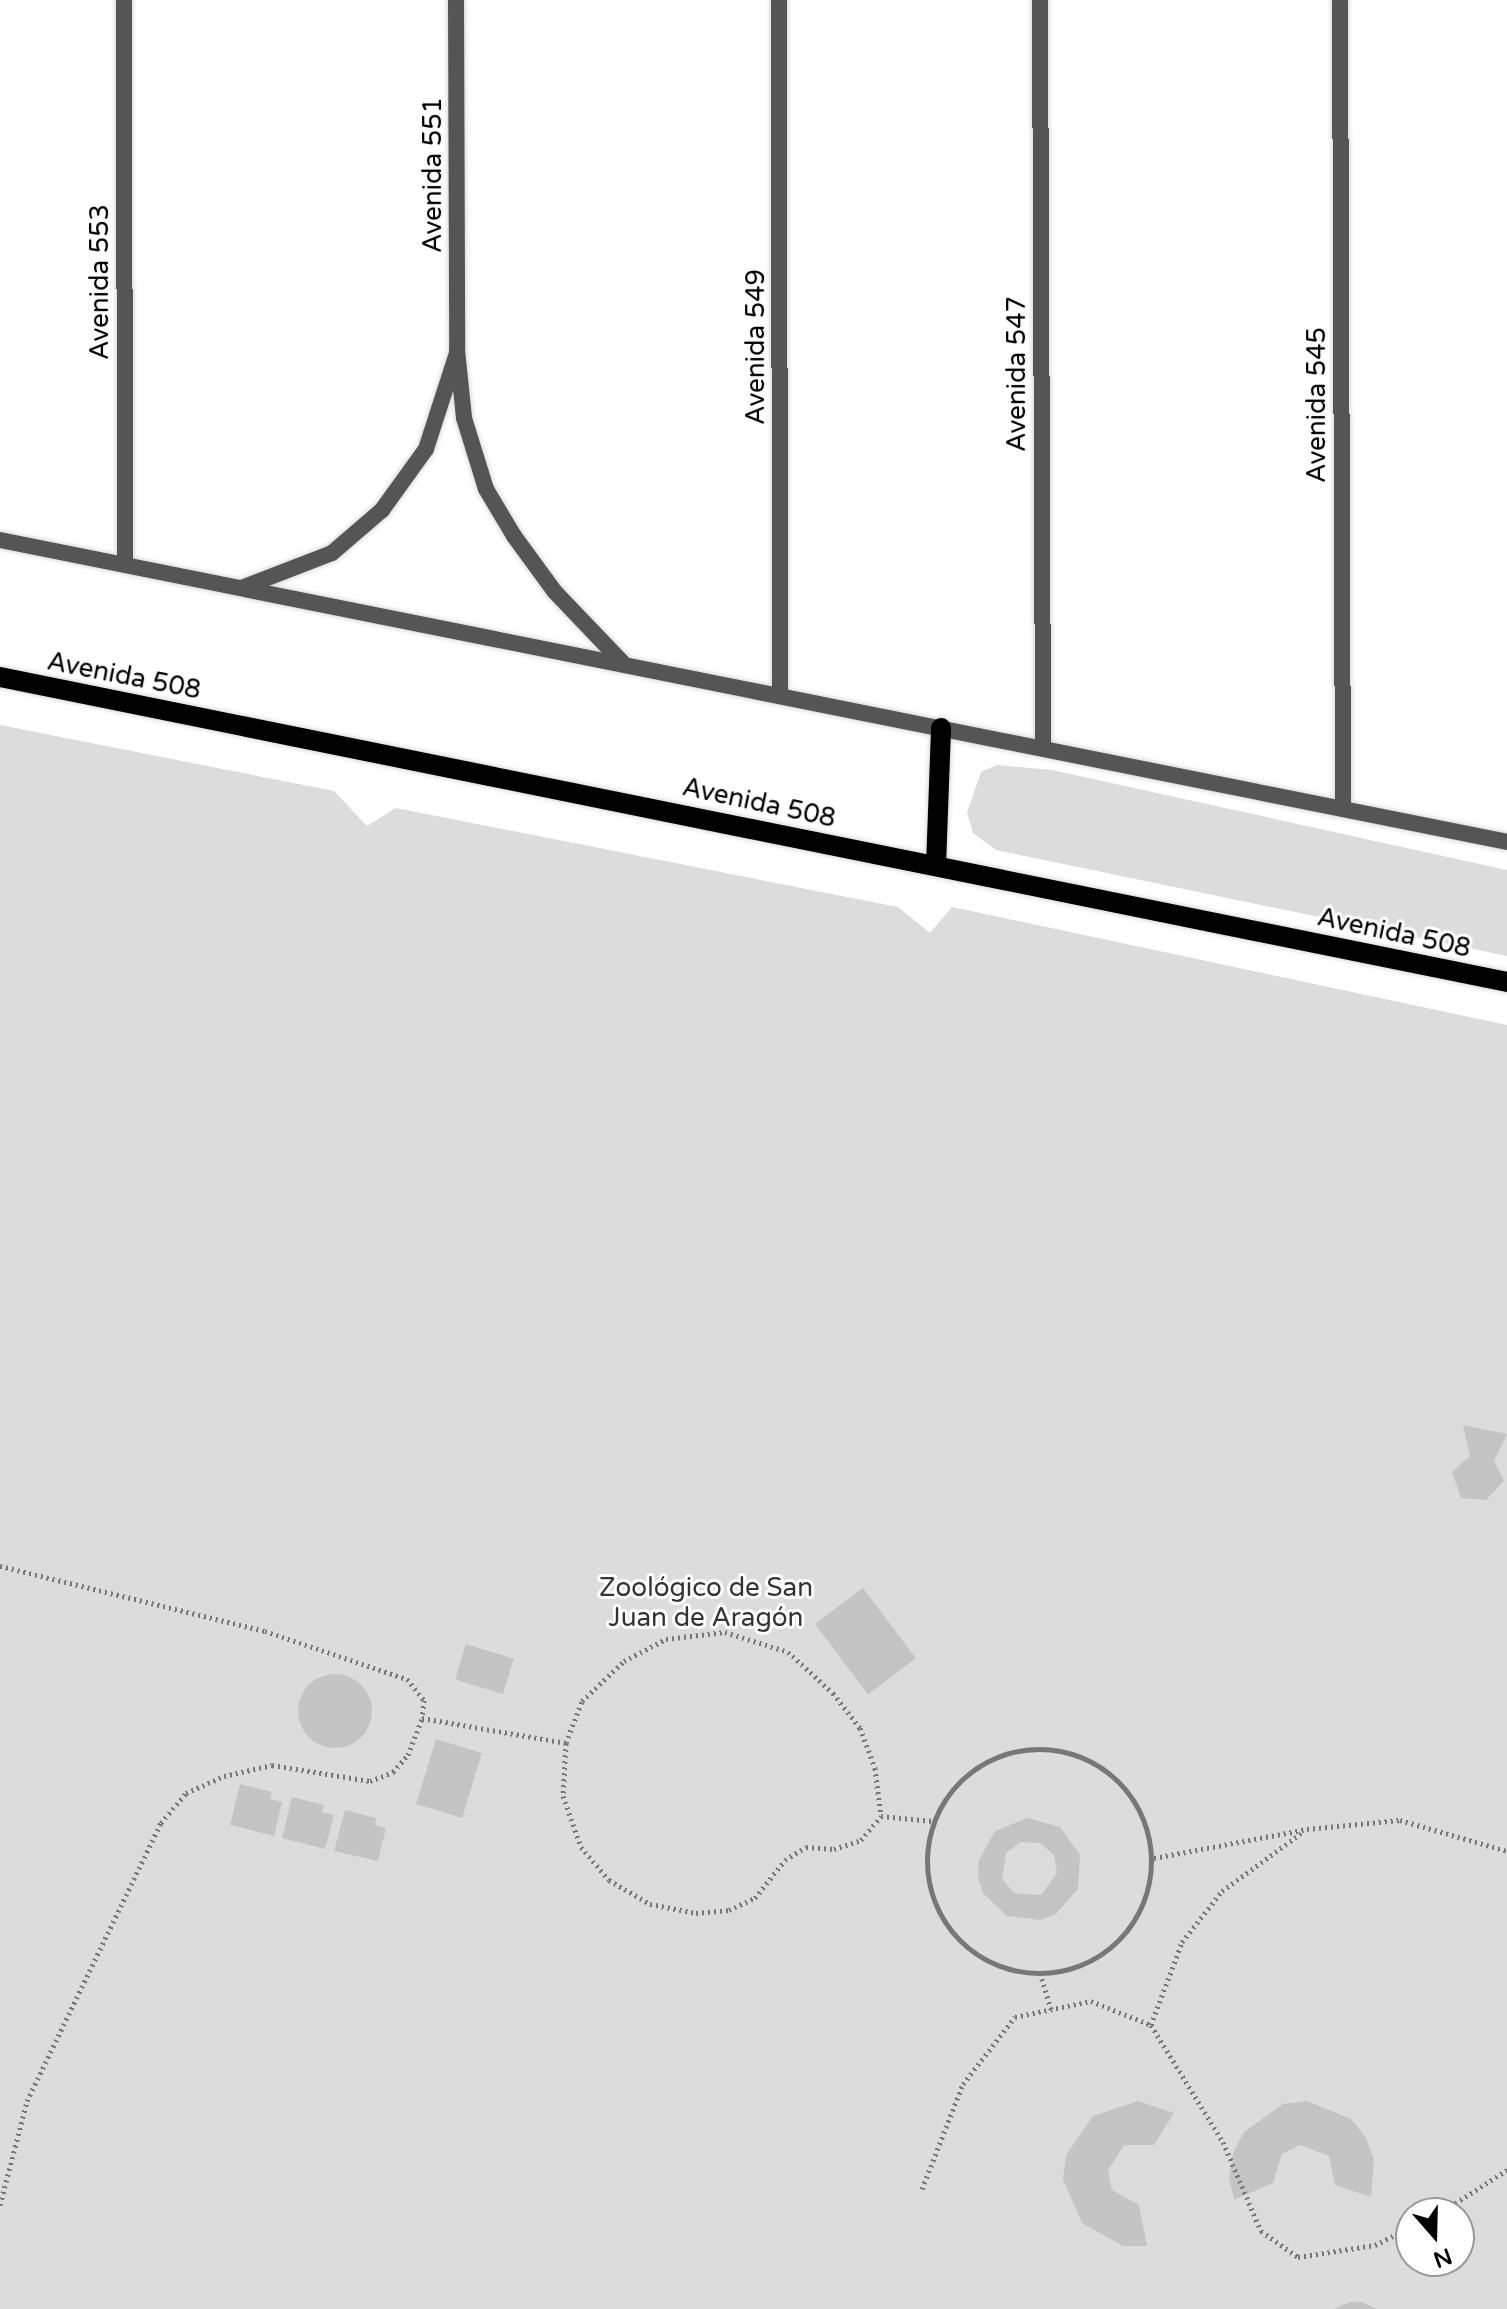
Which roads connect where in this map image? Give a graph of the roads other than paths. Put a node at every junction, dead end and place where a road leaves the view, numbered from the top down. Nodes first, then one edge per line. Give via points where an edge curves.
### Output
1 (124, 0) edge
2 (456, 0) edge
3 (779, 0) edge
4 (1040, 0) edge
5 (1340, 0) edge
6 (457, 350) junction
7 (0, 540) edge
8 (125, 565) junction
9 (244, 587) junction
10 (622, 662) junction
11 (0, 677) edge
12 (780, 695) junction
13 (941, 728) junction
14 (1043, 748) junction
15 (1343, 809) junction
16 (1507, 842) edge
17 (936, 866) junction
18 (1507, 982) edge

1 - 8 street, Avenida 553
2 - 6 street, Avenida 551
3 - 12 street, Avenida 549
4 - 14 street, Avenida 547
5 - 15 street, Avenida 545
6 - 9 street, Avenida 551 via 426,449 382,510 332,553
6 - 10 street, Avenida 551 via 464,418 486,489 555,592
7 - 8 street
8 - 9 street
9 - 10 street
10 - 12 street
11 - 17 main road, Avenida 508
12 - 13 street
13 - 14 street
13 - 17 main road
14 - 15 street
15 - 16 street
17 - 18 main road, Avenida 508

